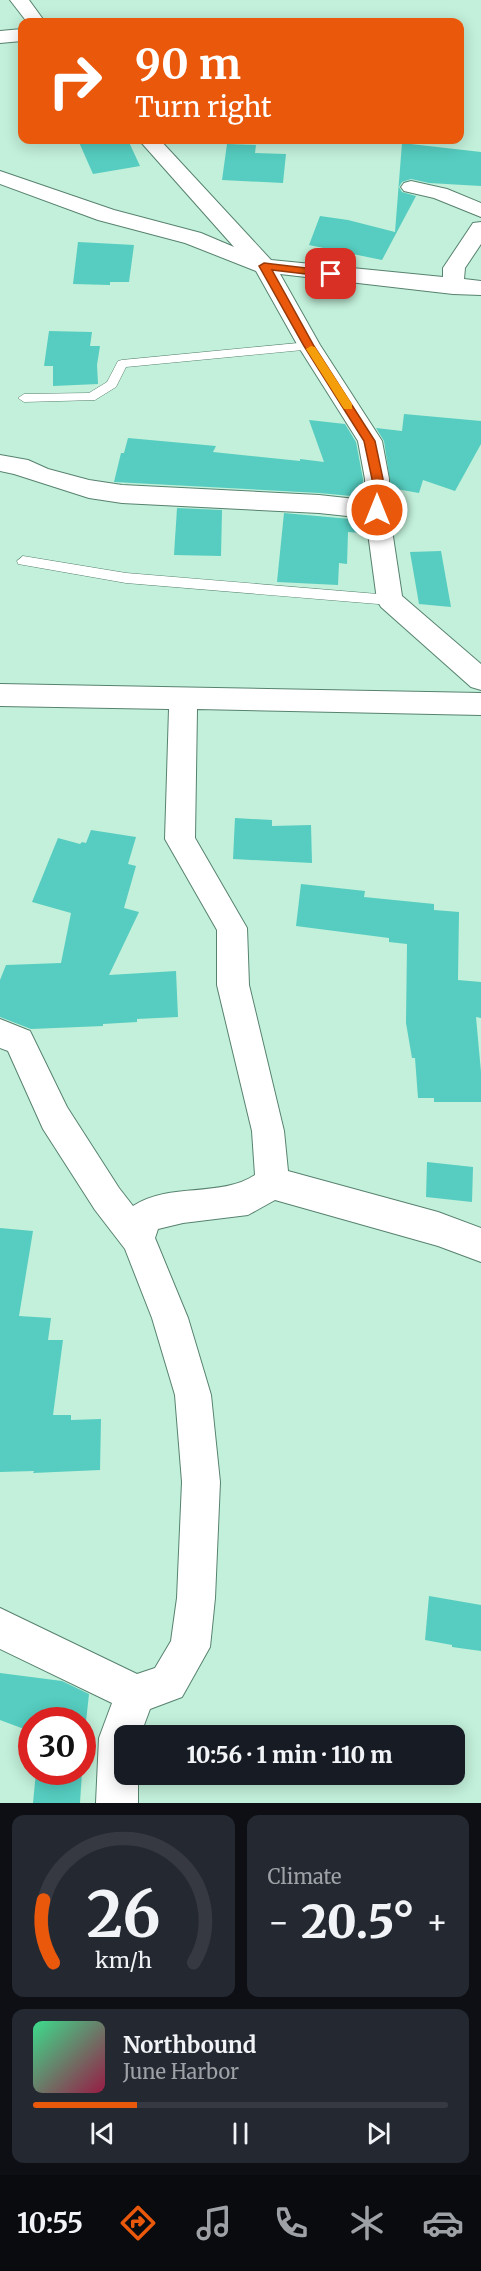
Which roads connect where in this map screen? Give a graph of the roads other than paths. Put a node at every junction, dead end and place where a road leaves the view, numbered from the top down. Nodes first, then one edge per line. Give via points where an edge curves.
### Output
1 (19, 0) edge
2 (33, 18) edge
3 (18, 35) edge
4 (0, 37) edge
5 (153, 144) edge
6 (0, 177) edge
7 (411, 187) dead end
8 (481, 211) edge
9 (481, 228) edge
10 (264, 266) junction
11 (453, 287) junction
12 (481, 288) edge
13 (309, 346) junction
14 (24, 398) dead end
15 (0, 462) edge
16 (377, 510) junction
17 (23, 561) dead end
18 (390, 600) junction
19 (481, 680) edge
20 (0, 695) edge
21 (183, 700) junction
22 (481, 704) edge
23 (0, 1033) edge
24 (272, 1183) junction
25 (138, 1238) junction
26 (481, 1245) edge
27 (0, 1628) edge
28 (136, 1694) junction
29 (117, 1803) edge

1 - 2 street
3 - 4 street
5 - 10 street
6 - 10 street via 106,215 193,238
7 - 8 street
9 - 11 street via 454,268
10 - 11 street
10 - 13 street
11 - 12 street
13 - 14 lane via 122,364 112,384 91,397
13 - 16 street via 370,441 377,479
15 - 16 street via 89,489 122,494
16 - 18 street
17 - 18 lane via 126,578
18 - 19 street
20 - 21 street
21 - 22 street
21 - 24 street via 180,839 232,928 233,984 268,1131
23 - 25 street via 19,1041 55,1118 107,1199
24 - 25 street via 248,1199 146,1216
24 - 26 street via 438,1229
25 - 28 street via 170,1318 193,1395 201,1482 190,1647 168,1683
27 - 28 street
28 - 29 street via 119,1738

